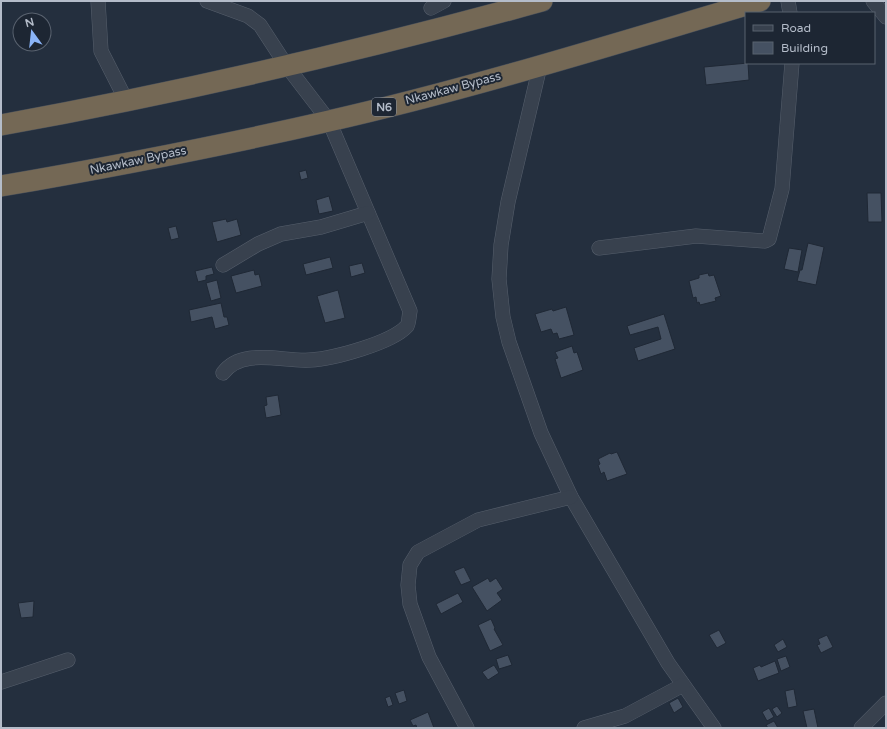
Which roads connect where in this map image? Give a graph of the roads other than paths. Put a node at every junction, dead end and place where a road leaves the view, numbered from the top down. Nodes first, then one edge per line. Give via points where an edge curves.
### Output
1 (98, 1) edge
2 (207, 1) edge
3 (444, 1) edge
4 (542, 1) edge
5 (760, 1) edge
6 (788, 1) edge
7 (873, 1) edge
8 (431, 8) dead end
9 (790, 12) edge
10 (886, 17) edge
11 (792, 64) edge
12 (286, 65) junction
13 (540, 66) junction
14 (127, 102) junction
15 (329, 121) junction
16 (1, 125) edge
17 (1, 186) edge
18 (368, 213) junction
19 (599, 248) dead end
20 (223, 265) dead end
21 (223, 373) dead end
22 (571, 496) junction
23 (68, 660) dead end
24 (1, 682) edge
25 (684, 685) junction
26 (886, 703) edge
27 (467, 728) edge
28 (584, 728) edge
29 (714, 728) edge
30 (861, 728) edge

1 - 14 street via 101,51
2 - 12 street via 248,16 260,25
3 - 8 street
4 - 12 highway via 420,34
5 - 13 highway, Nkawkaw Bypass / N6
6 - 9 street
7 - 10 street
11 - 19 street via 782,189 769,239 765,241 696,236
12 - 14 highway
12 - 15 street
13 - 15 highway, Nkawkaw Bypass / N6
13 - 22 street via 508,202 499,278 503,317 509,342 541,433
14 - 16 highway
15 - 17 highway, Nkawkaw Bypass / N6
15 - 18 street
18 - 20 street via 321,227 281,234 258,244
18 - 21 street via 410,311 408,325 377,344 339,354 309,360 248,358
22 - 25 street via 600,549
22 - 27 street via 478,520 418,552 410,566 410,604 429,656
23 - 24 street
25 - 28 street via 625,716
25 - 29 street
26 - 30 street

